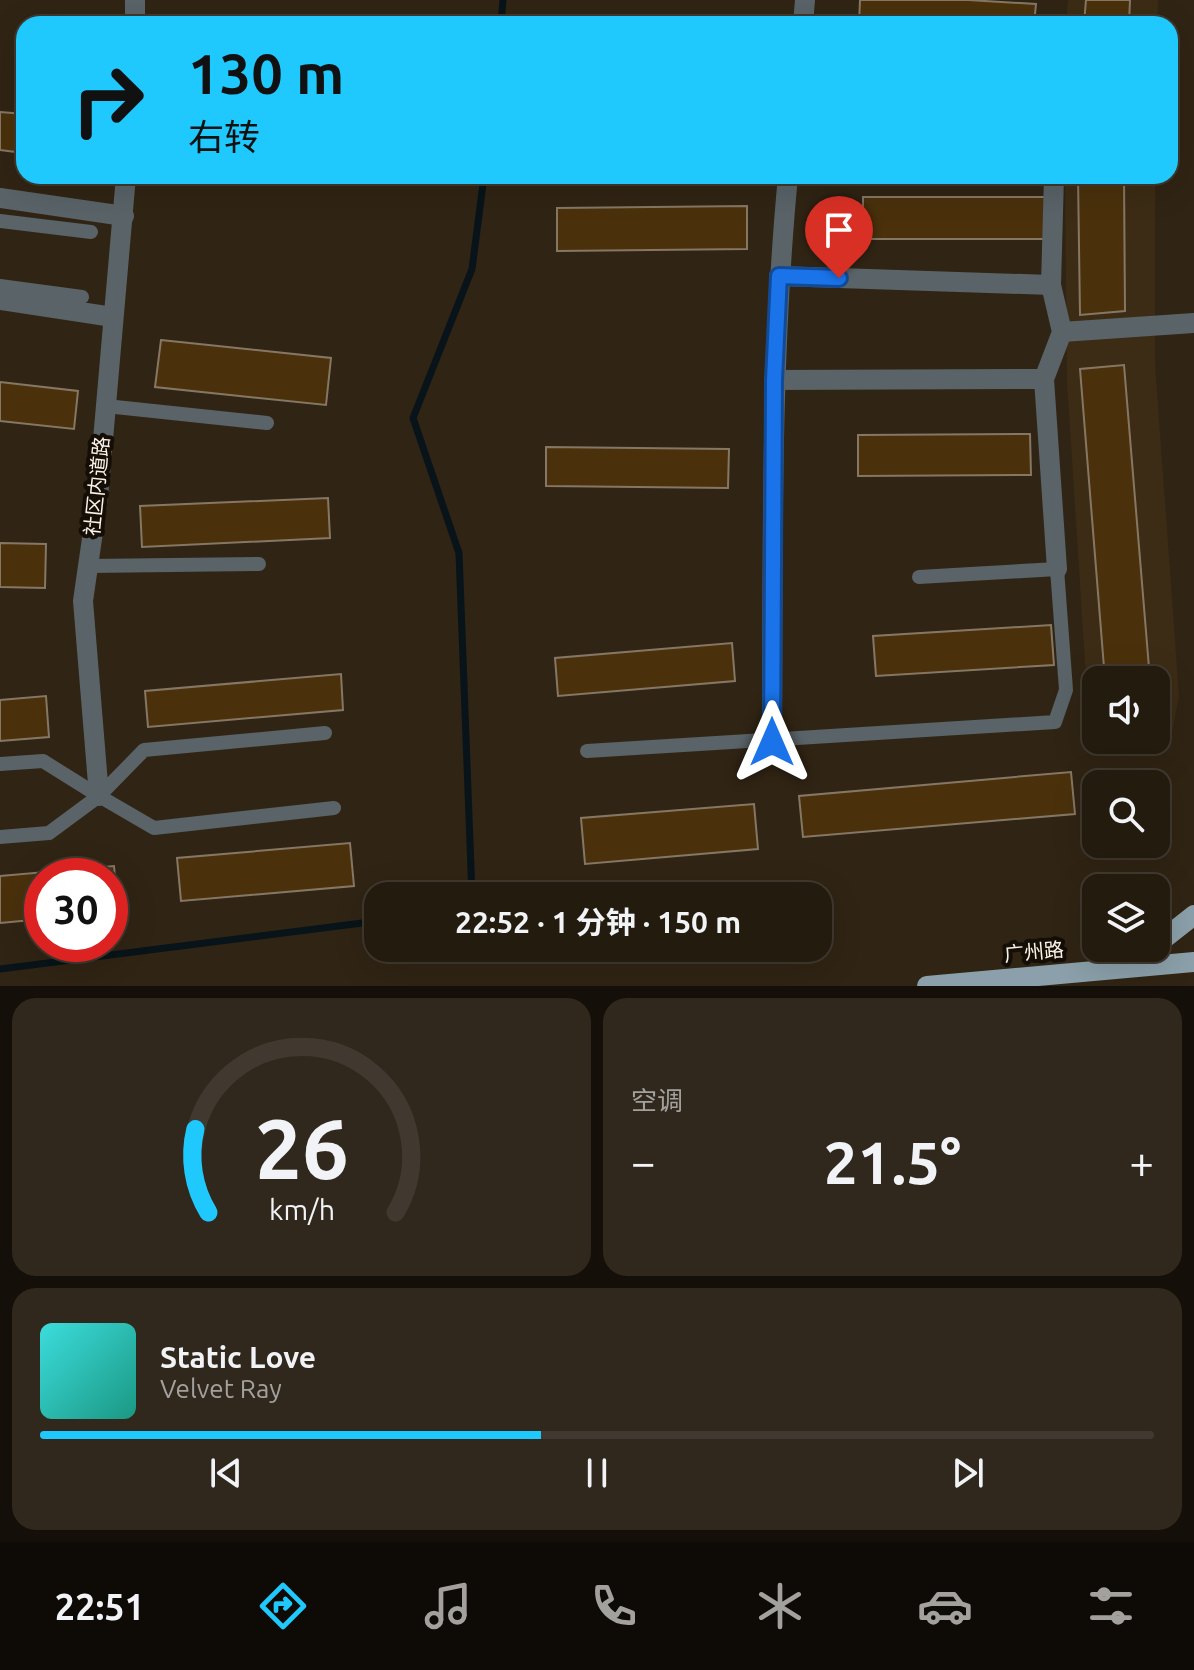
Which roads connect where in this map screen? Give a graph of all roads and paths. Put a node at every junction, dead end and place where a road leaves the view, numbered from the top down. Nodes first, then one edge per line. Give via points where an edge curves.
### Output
1 (126, 184) edge
2 (787, 184) edge
3 (1054, 184) edge
4 (0, 198) edge
5 (124, 216) junction
6 (0, 221) edge
7 (91, 232) dead end
8 (779, 276) junction
9 (1051, 285) junction
10 (0, 286) edge
11 (82, 297) dead end
12 (0, 300) edge
13 (113, 317) junction
14 (1194, 323) edge
15 (1062, 332) junction
16 (1044, 379) junction
17 (774, 380) junction
18 (106, 406) junction
19 (267, 423) dead end
20 (259, 564) dead end
21 (88, 566) junction
22 (1057, 569) junction
23 (919, 577) dead end
24 (325, 733) dead end
25 (772, 742) junction
26 (587, 751) dead end
27 (0, 764) edge
28 (99, 796) junction
29 (334, 808) dead end
30 (0, 837) edge
31 (1194, 915) edge
32 (1170, 934) edge
33 (1113, 962) edge
34 (1194, 962) edge
35 (1091, 971) junction
36 (927, 986) edge

1 - 5 street, 社区内道路
2 - 8 street
3 - 9 street
4 - 5 street
5 - 13 street, 社区内道路
6 - 7 lane
8 - 9 street
8 - 17 street
9 - 15 street
10 - 11 lane
12 - 13 street
13 - 18 street, 社区内道路
14 - 15 street
15 - 16 street
16 - 17 street
16 - 22 street
17 - 25 street
18 - 19 lane
18 - 21 street, 社区内道路
20 - 21 lane
21 - 28 street, 社区内道路 via 83,601
22 - 23 lane
22 - 25 lane via 1066,690 1055,722
24 - 28 lane via 144,750
25 - 26 lane
27 - 28 lane via 43,761
28 - 29 lane via 154,828
28 - 30 lane via 49,833
31 - 32 main road
33 - 35 main road
34 - 35 main road, 广州路
35 - 36 main road, 广州路

